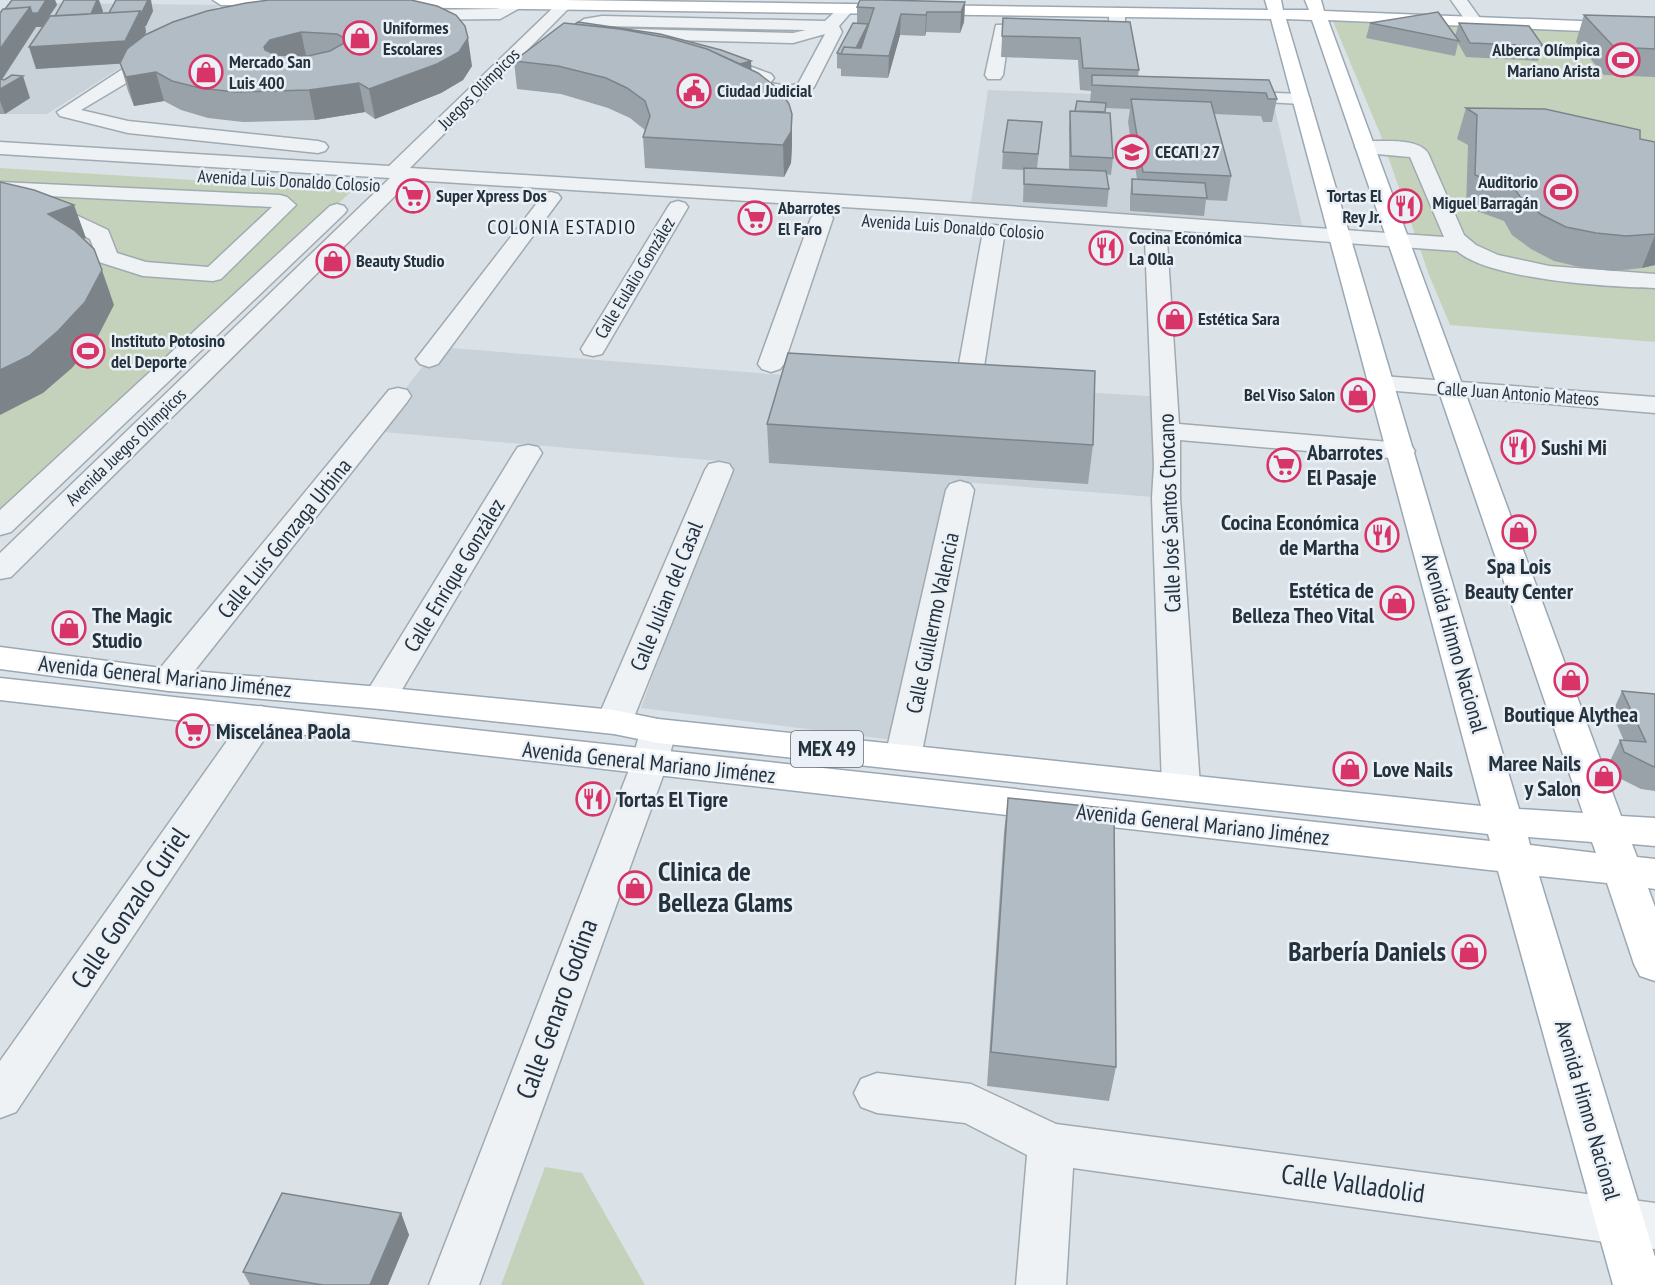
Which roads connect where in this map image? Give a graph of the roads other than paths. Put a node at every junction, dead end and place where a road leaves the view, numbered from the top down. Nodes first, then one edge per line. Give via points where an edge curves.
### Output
1 (221, 0) edge
2 (935, 0) edge
3 (1459, 0) edge
4 (543, 2) edge
5 (519, 4) junction
6 (713, 4) edge
7 (373, 5) edge
8 (564, 5) junction
9 (952, 5) edge
10 (1133, 6) edge
11 (1275, 7) edge
12 (245, 8) edge
13 (320, 8) joint
14 (1316, 8) edge
15 (846, 9) junction
16 (1003, 11) junction
17 (279, 18) edge
18 (1117, 20) junction
19 (1474, 21) junction
20 (831, 26) junction
21 (1002, 28) junction
22 (1655, 29) edge
23 (588, 33) junction
24 (793, 38) junction
25 (178, 46) edge
26 (686, 52) edge
27 (994, 75) dead end
28 (1213, 95) edge
29 (1301, 99) junction
30 (1348, 100) junction
31 (66, 112) junction
32 (1365, 147) junction
33 (2, 153) edge
34 (105, 154) junction
35 (85, 168) junction
36 (381, 177) junction
37 (0, 188) edge
38 (551, 198) junction
39 (0, 199) edge
40 (678, 207) junction
41 (906, 215) junction
42 (822, 219) junction
43 (994, 231) junction
44 (1156, 240) junction
45 (1341, 244) junction
46 (1463, 245) junction
47 (1401, 249) junction
48 (1655, 281) edge
49 (593, 350) dead end
50 (429, 358) dead end
51 (771, 364) dead end
52 (1382, 384) junction
53 (968, 386) edge
54 (1451, 389) junction
55 (398, 396) dead end
56 (1655, 405) edge
57 (1166, 425) junction
58 (1401, 451) junction
59 (528, 453) dead end
60 (718, 470) dead end
61 (960, 490) dead end
62 (0, 526) edge
63 (0, 570) edge
64 (0, 658) edge
65 (169, 680) junction
66 (0, 689) edge
67 (380, 698) junction
68 (261, 718) junction
69 (614, 722) junction
70 (654, 747) junction
71 (903, 757) junction
72 (1181, 786) junction
73 (1504, 822) junction
74 (1606, 830) junction
75 (1655, 832) edge
76 (1516, 858) junction
77 (1638, 872) edge
78 (1655, 964) edge
79 (877, 1093) dead end
80 (0, 1098) edge
81 (1051, 1144) junction
82 (1637, 1222) edge
83 (454, 1285) edge
84 (1041, 1285) edge
85 (1638, 1285) edge

1 - 12 main road
2 - 9 street
3 - 19 street
4 - 5 main road
4 - 8 main road
5 - 7 main road
5 - 7 street via 500,14 406,15
6 - 8 main road
6 - 15 main road
8 - 36 street, Juegos Olimpicos
9 - 15 main road
9 - 16 main road
10 - 11 main road
10 - 18 main road
11 - 14 main road
11 - 29 main road, Avenida Himno Nacional
12 - 13 main road
13 - 17 street
14 - 19 main road
14 - 30 main road
15 - 20 street
16 - 18 main road
16 - 21 street
18 - 21 street via 1116,42 1077,38 1051,28
19 - 22 main road
20 - 23 street via 602,21 580,28
20 - 24 street
20 - 24 street via 834,32 805,87 798,91 770,90 759,84 769,74 706,55 784,51
21 - 27 street
23 - 24 street
23 - 26 street
25 - 31 street
28 - 29 street
29 - 30 main road
29 - 45 main road, Avenida Himno Nacional
30 - 32 main road
31 - 33 street
31 - 36 street via 128,127 317,146
32 - 46 street via 1418,153 1456,238
32 - 47 main road
33 - 34 street, Avenida Luis Donaldo Colosio
33 - 35 street, Avenida Luis Donaldo Colosio
34 - 35 street
34 - 36 street, Avenida Luis Donaldo Colosio
35 - 36 street, Avenida Luis Donaldo Colosio
36 - 38 street, Avenida Luis Donaldo Colosio
36 - 41 street, Avenida Luis Donaldo Colosio
36 - 62 street, Avenida Juegos Olímpicos
36 - 63 street, Avenida Juegos Olímpicos
37 - 39 street via 280,201 286,205 213,274 142,269 107,257 100,235 52,211
38 - 40 street, Avenida Luis Donaldo Colosio
38 - 50 street
40 - 42 street, Avenida Luis Donaldo Colosio
40 - 49 street, Calle Eulalio González
41 - 42 street, Avenida Luis Donaldo Colosio
41 - 43 street, Avenida Luis Donaldo Colosio
41 - 45 street, Avenida Luis Donaldo Colosio
42 - 51 street
43 - 44 street, Avenida Luis Donaldo Colosio
43 - 53 street
44 - 45 street, Avenida Luis Donaldo Colosio
44 - 57 street, Calle José Santos Chocano
45 - 47 street, Avenida Luis Donaldo Colosio
45 - 52 main road, Avenida Himno Nacional
46 - 47 street, Avenida Luis Donaldo Colosio
46 - 48 street via 1500,262 1541,272
47 - 54 main road
52 - 54 street, Calle Juan Antonio Mateos
52 - 58 main road, Avenida Himno Nacional
54 - 56 street, Calle Juan Antonio Mateos
54 - 74 main road
55 - 65 street, Calle Luis Gonzaga Urbina
57 - 58 street
57 - 72 street, Calle José Santos Chocano via 1166,498
58 - 73 main road, Avenida Himno Nacional
59 - 67 street, Calle Enrique González
60 - 69 street, Calle Julian del Casal
61 - 71 street, Calle Guillermo Valencia
64 - 65 main road, Avenida General Mariano Jiménez / MEX 49
65 - 67 main road, Avenida General Mariano Jiménez / MEX 49
66 - 68 main road, Avenida General Mariano Jiménez / MEX 49
67 - 69 main road, Avenida General Mariano Jiménez / MEX 49
68 - 70 main road, Avenida General Mariano Jiménez / MEX 49
68 - 80 street, Calle Gonzalo Curiel
69 - 70 main road, Avenida General Mariano Jiménez / MEX 49
70 - 71 main road, Avenida General Mariano Jiménez / MEX 49
70 - 76 main road, Avenida General Mariano Jiménez / MEX 49
70 - 83 street, Calle Genaro Godina
71 - 72 main road, Avenida General Mariano Jiménez / MEX 49
72 - 73 main road, Avenida General Mariano Jiménez / MEX 49
73 - 74 main road, Avenida General Mariano Jiménez / MEX 49
73 - 76 main road, Avenida Himno Nacional
74 - 75 main road, Avenida General Mariano Jiménez / MEX 49
74 - 77 main road
76 - 77 main road, Avenida General Mariano Jiménez / MEX 49
76 - 82 main road, Avenida Himno Nacional
77 - 78 main road
79 - 81 street, Calle Valladolid via 971,1104
81 - 82 street, Calle Valladolid
81 - 84 street
82 - 85 main road, Avenida Himno Nacional

